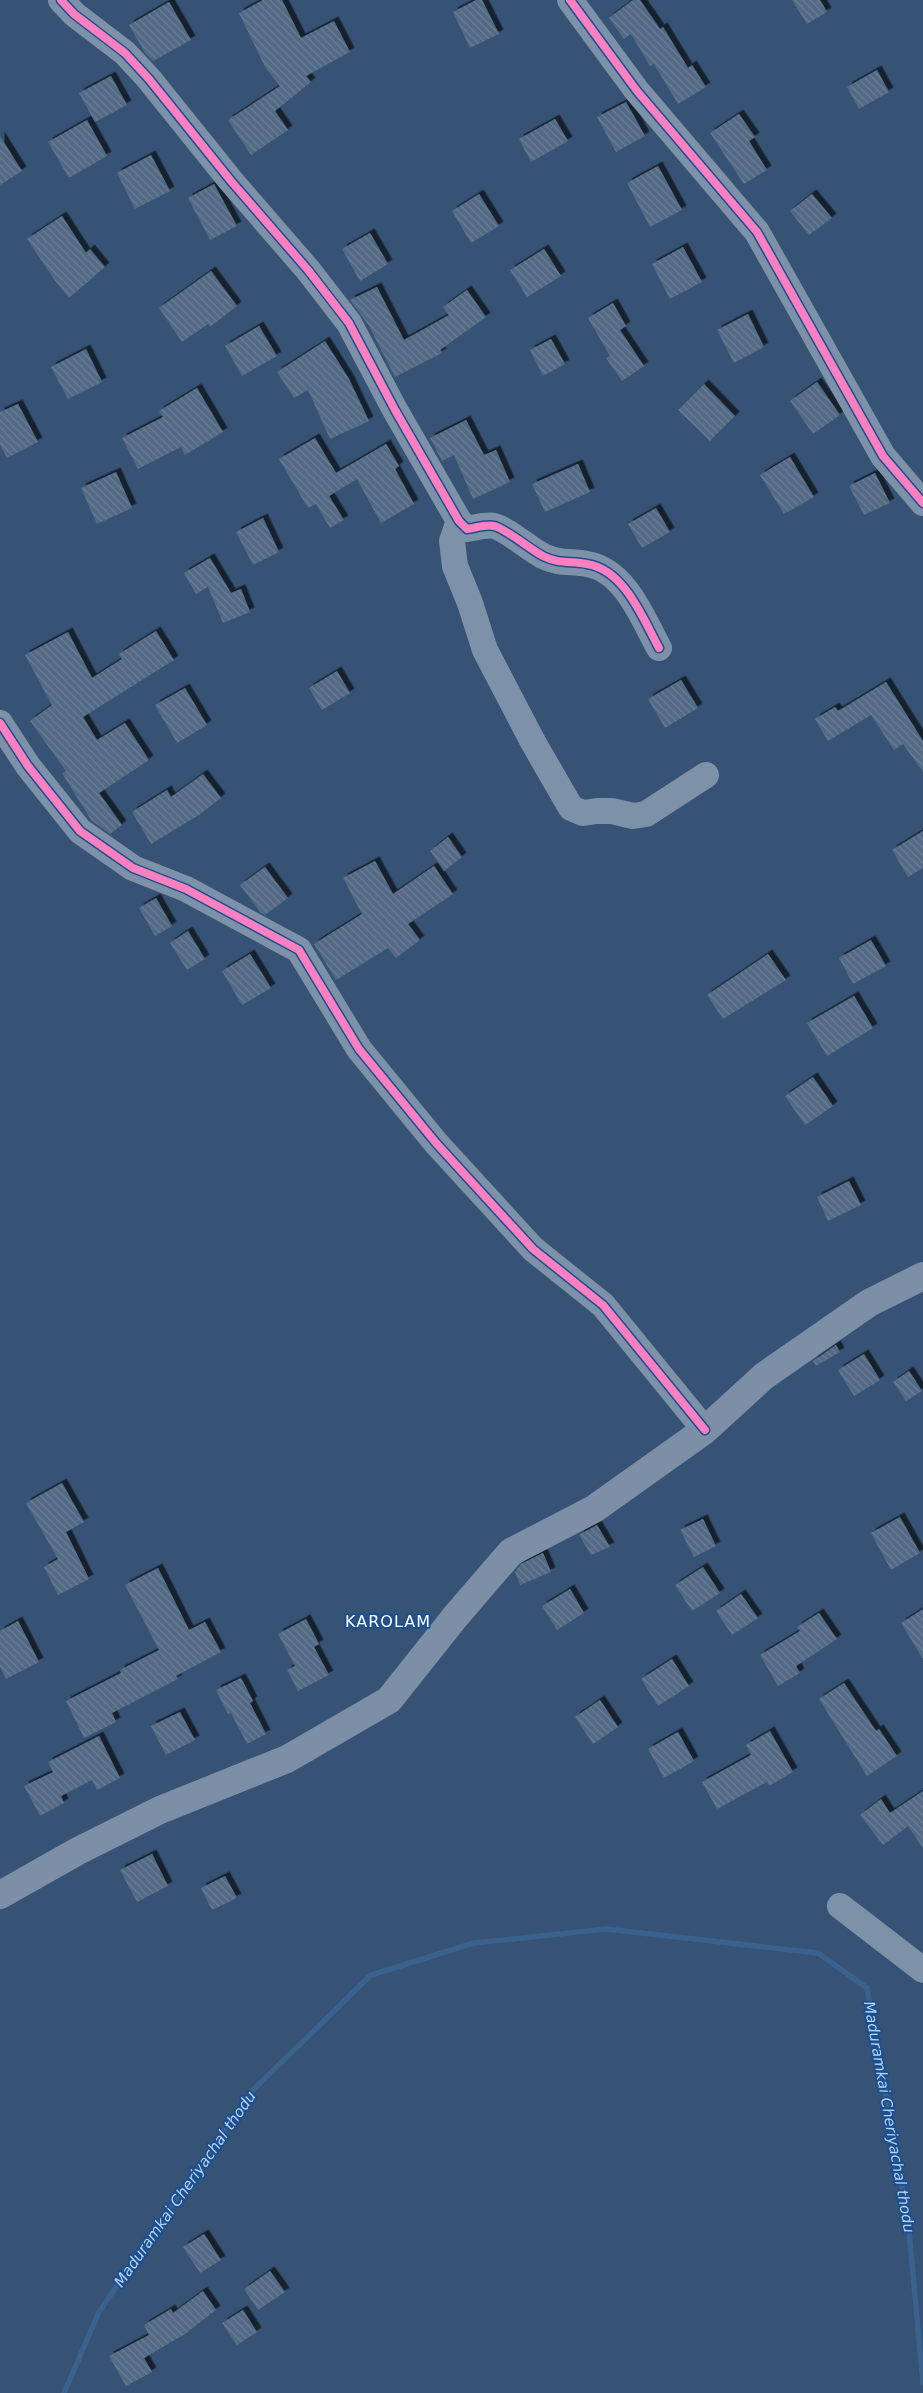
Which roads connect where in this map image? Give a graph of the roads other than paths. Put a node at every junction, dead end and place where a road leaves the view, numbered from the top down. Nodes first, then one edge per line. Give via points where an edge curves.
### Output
1 (61, 0) edge
2 (570, 0) edge
3 (923, 503) edge
4 (459, 521) junction
5 (659, 648) dead end
6 (0, 723) edge
7 (706, 775) dead end
8 (923, 1276) edge
9 (706, 1430) junction
10 (0, 1895) edge
11 (840, 1906) dead end
12 (923, 1970) edge

1 - 4 street via 125,53 149,79 349,323
2 - 3 street via 637,91 758,232 875,443
4 - 5 street via 467,529 494,526 558,562 588,564 606,570 637,607
4 - 7 street via 452,541 455,566 486,650 571,808 583,813 646,814
6 - 9 street via 28,766 80,832 133,868 186,890 300,950 359,1049 436,1143 533,1249 604,1305
8 - 9 main road via 869,1303 764,1376
9 - 10 main road via 594,1508 510,1552 388,1700 287,1759 160,1810
11 - 12 street

